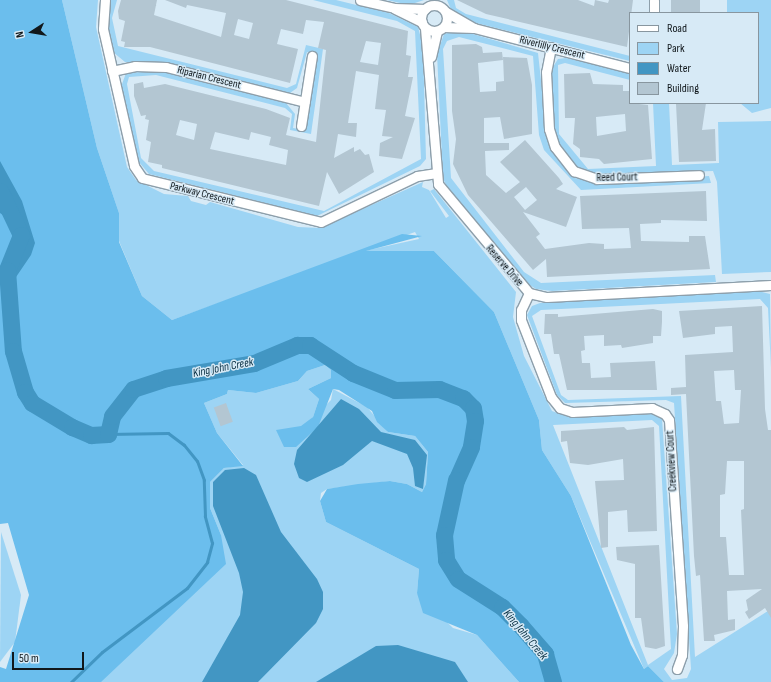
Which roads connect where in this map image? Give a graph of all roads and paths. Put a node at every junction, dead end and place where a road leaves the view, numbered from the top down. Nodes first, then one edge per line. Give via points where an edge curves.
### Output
1 (105, 0) edge
2 (360, 0) edge
3 (654, 0) edge
4 (429, 5) edge
5 (444, 7) edge
6 (394, 8) junction
7 (654, 12) edge
8 (424, 25) junction
9 (474, 28) junction
10 (440, 29) junction
11 (551, 47) junction
12 (312, 56) dead end
13 (431, 59) junction
14 (629, 68) edge
15 (112, 71) junction
16 (305, 102) junction
17 (301, 126) dead end
18 (435, 173) junction
19 (699, 175) dead end
20 (771, 285) edge
21 (529, 293) junction
22 (677, 669) dead end

1 - 15 street, Parkway Crescent via 103,29
2 - 6 street
3 - 7 street
4 - 5 street, Riverlilly Crescent
4 - 6 street
4 - 8 street
5 - 9 street, Riverlilly Crescent
5 - 10 street, Reserve Drive
6 - 8 street
8 - 10 street, Riverlilly Crescent
8 - 13 street, Reserve Drive
9 - 10 street, Riverlilly Crescent
9 - 11 street, Riverlilly Crescent
10 - 13 street, Reserve Drive
11 - 14 street, Riverlilly Crescent
11 - 19 street, Reed Court via 546,72 549,129 555,147 574,171 596,179
12 - 16 street
13 - 18 street, Reserve Drive
15 - 16 street, Riparian Crescent via 135,66 166,67
15 - 18 street, Parkway Crescent via 134,166 148,180 321,222 416,176
16 - 17 street
18 - 21 street, Reserve Drive via 446,198
20 - 21 street, Reserve Drive via 547,297
21 - 22 street, Creekview Court via 521,310 521,320 551,397 560,408 572,412 652,408 665,414 669,420 684,646

